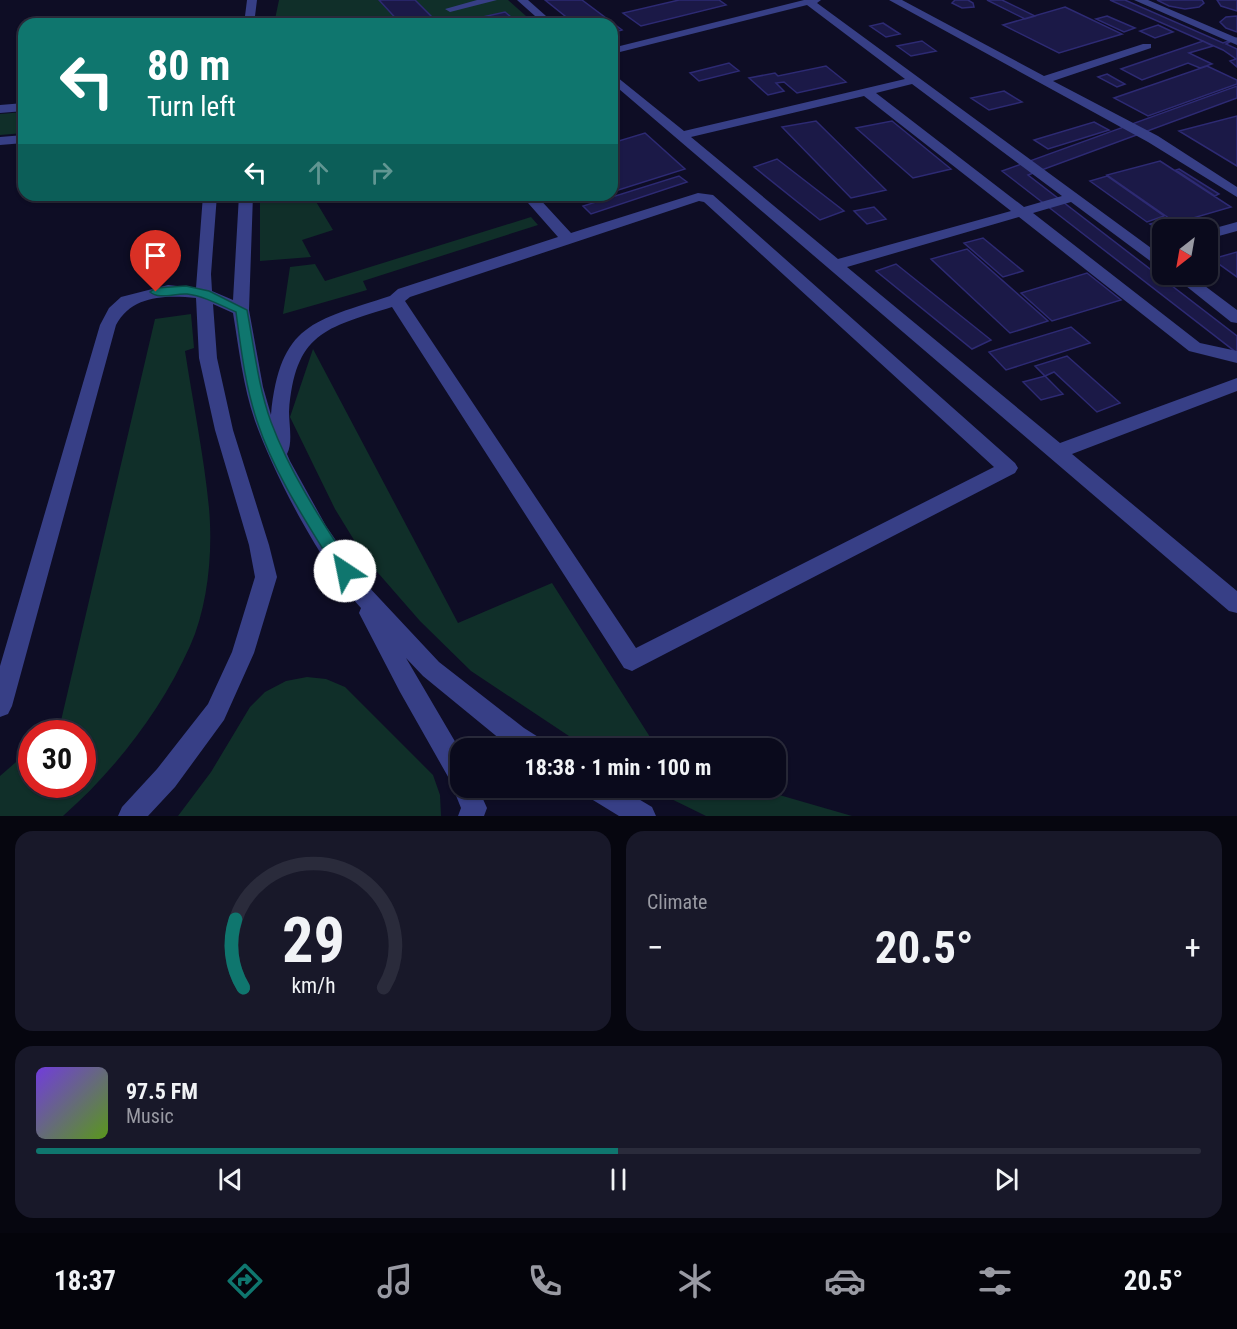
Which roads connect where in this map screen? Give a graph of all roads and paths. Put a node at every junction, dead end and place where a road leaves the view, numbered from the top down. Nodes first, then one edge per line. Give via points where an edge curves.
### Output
1 (252, 0) edge
2 (492, 0) edge
3 (522, 0) edge
4 (894, 0) edge
5 (1139, 0) edge
6 (812, 1) edge
7 (450, 9) dead end
8 (250, 18) edge
9 (543, 18) edge
10 (1237, 42) edge
11 (1147, 46) dead end
12 (618, 50) edge
13 (915, 80) junction
14 (1044, 80) junction
15 (618, 82) edge
16 (866, 91) junction
17 (18, 108) edge
18 (0, 109) edge
19 (681, 135) junction
20 (18, 140) edge
21 (0, 141) edge
22 (1237, 194) edge
23 (1074, 197) junction
24 (209, 201) edge
25 (246, 201) edge
26 (533, 201) edge
27 (1020, 213) junction
28 (1237, 226) edge
29 (1218, 232) edge
30 (568, 239) junction
31 (1152, 248) edge
32 (836, 265) junction
33 (1193, 285) edge
34 (205, 294) junction
35 (396, 300) junction
36 (241, 310) junction
37 (1237, 318) edge
38 (1237, 357) edge
39 (1237, 384) edge
40 (1057, 452) junction
41 (281, 461) junction
42 (358, 590) junction
43 (1237, 604) edge
44 (0, 706) edge
45 (518, 738) edge
46 (450, 756) edge
47 (470, 798) edge
48 (613, 798) edge
49 (131, 816) edge
50 (471, 816) edge
51 (643, 816) edge

1 - 8 street
2 - 7 street
3 - 9 street
4 - 14 street
5 - 10 street
6 - 12 street
6 - 13 street
11 - 14 street
13 - 16 street
13 - 23 street
14 - 22 street via 1153,139
15 - 19 street
16 - 19 street
16 - 27 street
17 - 18 street
19 - 32 street
20 - 21 street
23 - 27 street
23 - 31 street
24 - 34 street
25 - 36 street
26 - 30 street
27 - 32 street
27 - 38 street via 1195,347
28 - 29 street
30 - 35 street via 404,293
30 - 35 street via 698,197 708,198 1008,468 632,661
32 - 40 street
33 - 37 street
34 - 36 street
34 - 44 street via 168,290 144,294 127,301 108,325
34 - 49 street via 208,358 266,577 243,653 216,712 166,778
35 - 41 street via 324,323 302,343 284,378
36 - 41 street via 254,387
39 - 40 street
40 - 43 street
41 - 42 street via 319,532
42 - 45 street via 431,669
42 - 46 street
47 - 50 street via 474,808
48 - 51 street

